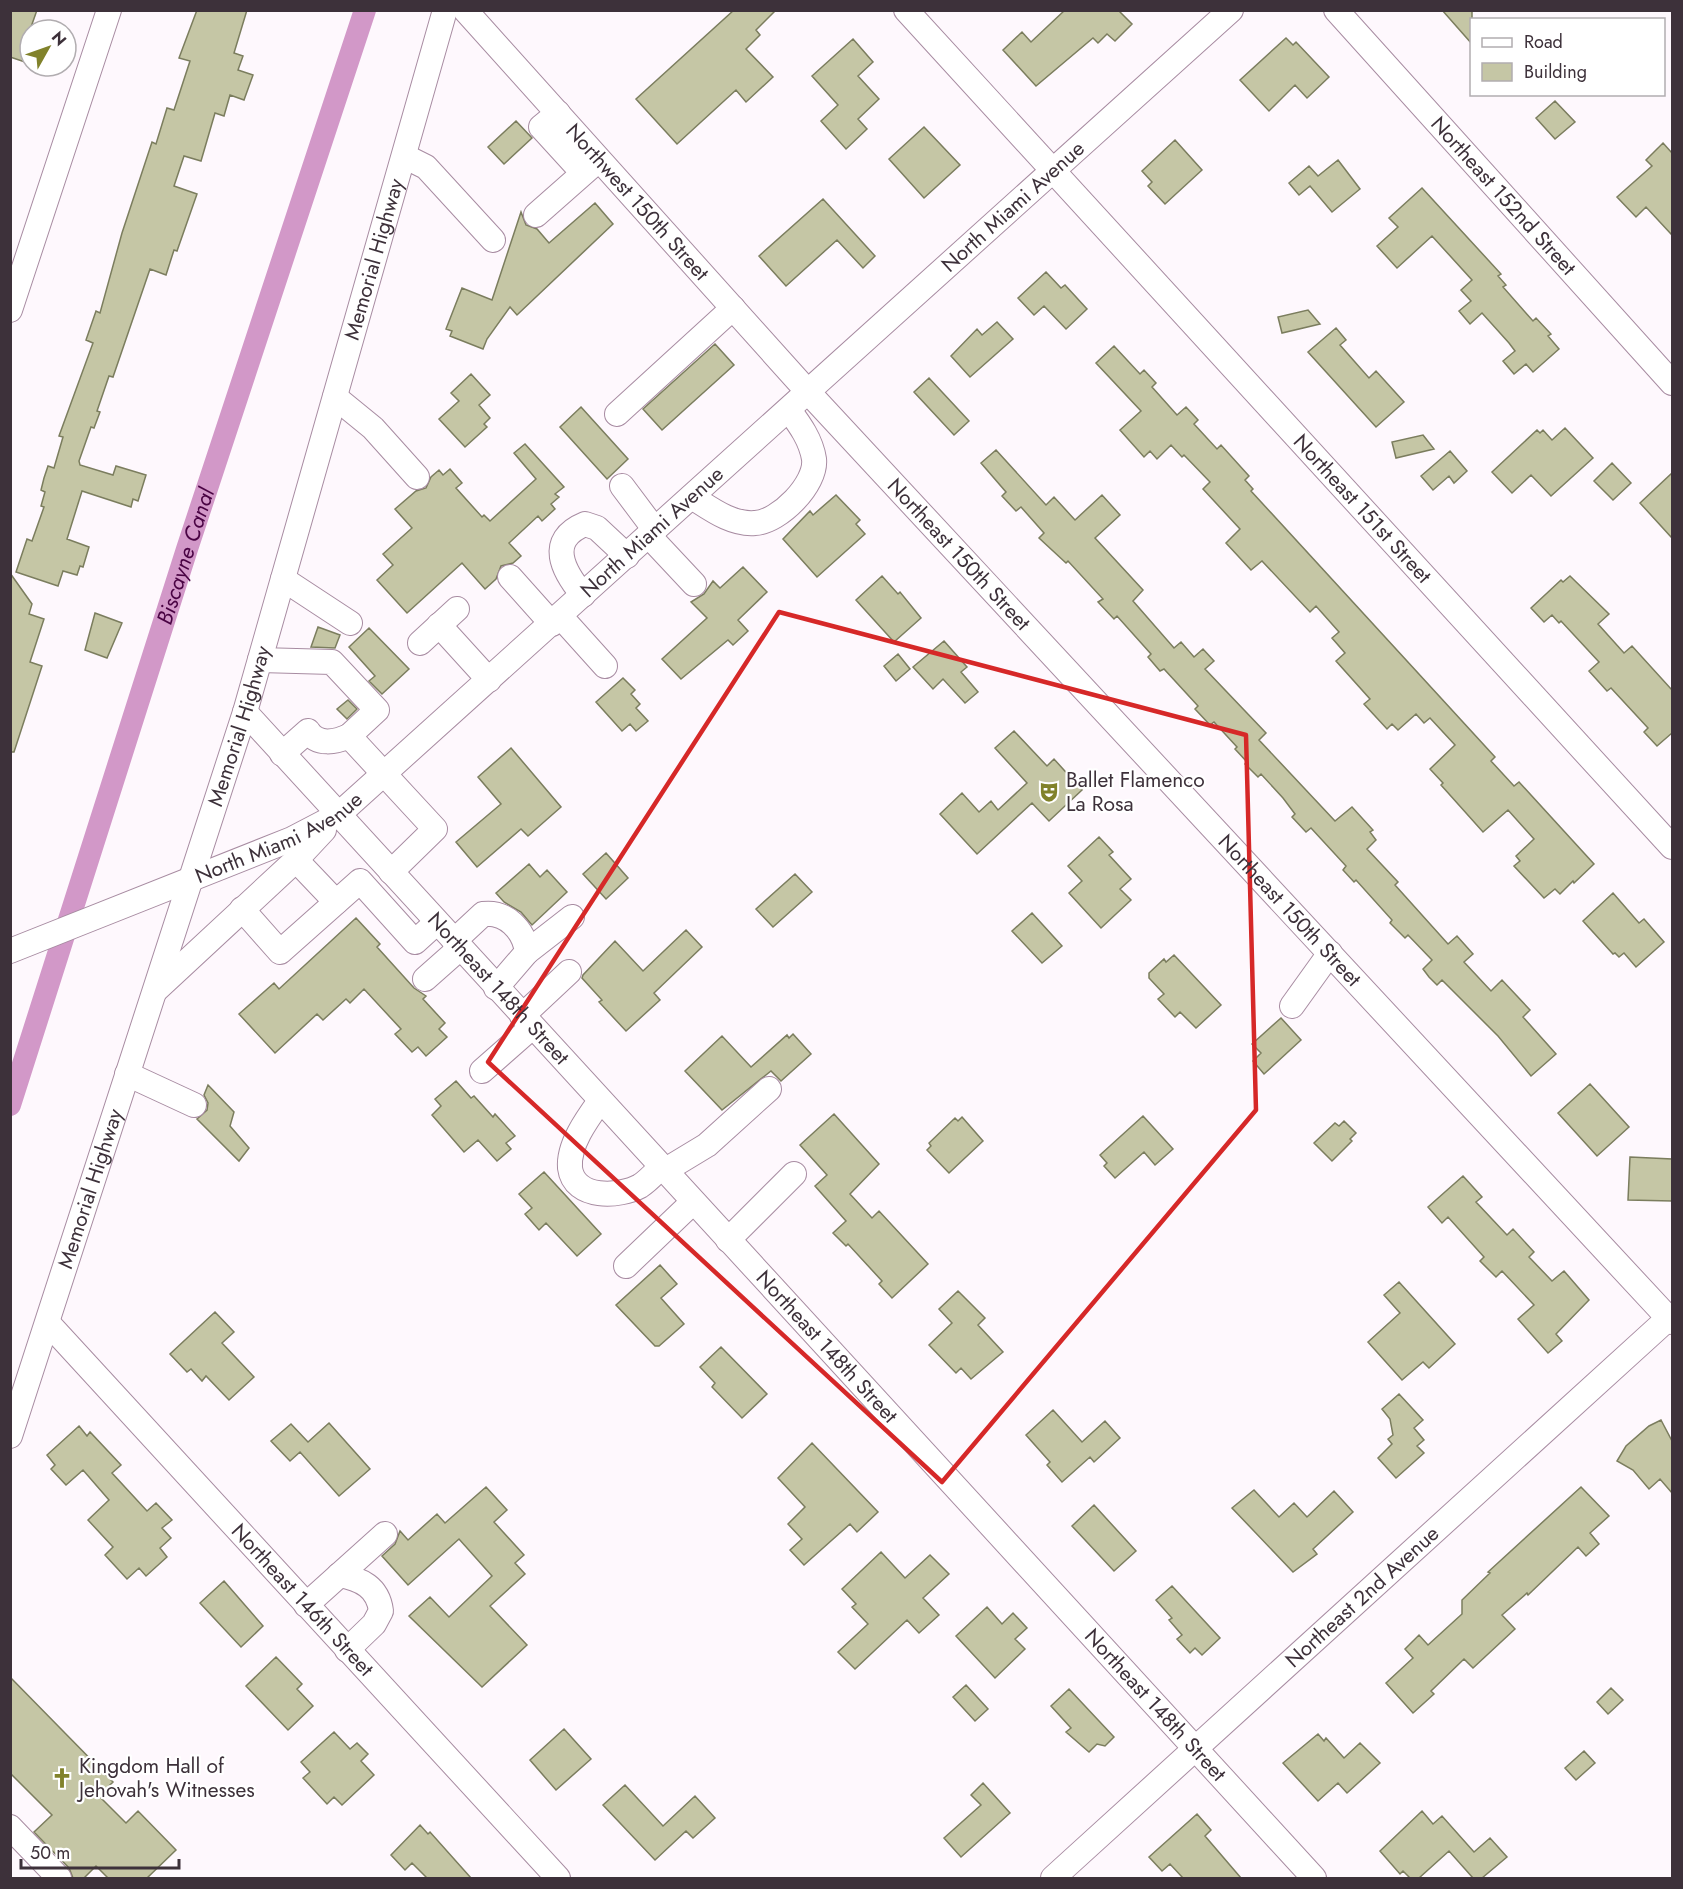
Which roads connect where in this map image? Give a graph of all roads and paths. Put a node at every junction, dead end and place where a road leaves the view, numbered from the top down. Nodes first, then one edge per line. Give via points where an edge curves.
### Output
1 (109, 10) edge
2 (446, 10) edge
3 (465, 10) edge
4 (906, 10) edge
5 (1231, 10) edge
6 (1336, 10) edge
7 (404, 156) junction
8 (591, 166) junction
9 (1054, 170) junction
10 (536, 215) dead end
11 (493, 240) dead end
12 (733, 308) junction
13 (10, 310) edge
14 (1672, 382) edge
15 (809, 393) junction
16 (335, 397) junction
17 (789, 410) junction
18 (617, 414) dead end
19 (417, 477) dead end
20 (622, 486) dead end
21 (692, 497) junction
22 (652, 533) junction
23 (627, 556) junction
24 (510, 577) dead end
25 (283, 579) junction
26 (694, 584) dead end
27 (583, 596) junction
28 (457, 609) dead end
29 (556, 620) junction
30 (350, 623) dead end
31 (439, 626) junction
32 (420, 643) dead end
33 (260, 660) junction
34 (605, 666) dead end
35 (489, 680) junction
36 (244, 712) junction
37 (349, 735) junction
38 (282, 754) junction
39 (384, 774) junction
40 (338, 815) junction
41 (1672, 847) edge
42 (296, 860) junction
43 (391, 872) junction
44 (190, 879) junction
45 (336, 902) junction
46 (242, 909) junction
47 (572, 917) dead end
48 (436, 922) junction
49 (457, 945) junction
50 (12, 950) edge
51 (527, 952) junction
52 (1330, 953) junction
53 (569, 972) dead end
54 (425, 979) dead end
55 (496, 988) junction
56 (153, 993) junction
57 (1292, 1006) dead end
58 (527, 1021) junction
59 (483, 1071) dead end
60 (127, 1074) junction
61 (769, 1089) dead end
62 (600, 1101) junction
63 (194, 1105) dead end
64 (662, 1169) junction
65 (794, 1174) dead end
66 (693, 1202) junction
67 (728, 1240) junction
68 (626, 1266) dead end
69 (1671, 1318) edge
70 (48, 1323) junction
71 (10, 1436) edge
72 (385, 1534) dead end
73 (339, 1575) junction
74 (306, 1605) junction
75 (347, 1650) junction
76 (1195, 1747) junction
77 (10, 1827) edge
78 (59, 1878) edge
79 (558, 1878) edge
80 (1053, 1878) edge
81 (1314, 1878) edge

1 - 13 street
2 - 7 street, Memorial Highway
3 - 8 street, Northwest 150th Street via 558,113
4 - 9 street, Northeast 151st Street
5 - 9 street, North Miami Avenue
6 - 14 street, Northeast 152nd Street
7 - 11 street via 426,167
7 - 16 street, Memorial Highway
8 - 10 street
8 - 12 street, Northwest 150th Street
9 - 15 street, North Miami Avenue
9 - 41 street, Northeast 151st Street
12 - 15 street, Northwest 150th Street
12 - 18 street
15 - 17 street, North Miami Avenue
15 - 52 street, Northeast 150th Street
16 - 19 street via 373,428
16 - 25 street, Memorial Highway
17 - 21 street, North Miami Avenue
17 - 21 street via 806,435 814,461 811,476 787,510 754,524 722,516
20 - 22 street
21 - 22 street, North Miami Avenue
22 - 23 street, North Miami Avenue
22 - 26 street
23 - 27 street, North Miami Avenue
23 - 27 street via 597,528 585,524 568,533 561,551 564,567
24 - 29 street
25 - 30 street
25 - 33 street, Memorial Highway
27 - 29 street, North Miami Avenue
28 - 31 street
29 - 34 street
29 - 35 street, North Miami Avenue
31 - 32 street
31 - 35 street
33 - 36 street, Memorial Highway
33 - 37 street via 332,662 377,710
35 - 39 street, North Miami Avenue
36 - 38 street, Northeast 148th Street
36 - 44 street, Memorial Highway
37 - 38 street via 335,742 316,740 308,731
37 - 39 street
38 - 40 street, Northeast 148th Street
39 - 40 street, North Miami Avenue
39 - 43 street via 435,830
40 - 42 street
40 - 43 street, Northeast 148th Street
40 - 44 street, North Miami Avenue via 292,839
42 - 45 street
42 - 46 street
43 - 48 street, Northeast 148th Street
44 - 50 street, North Miami Avenue
44 - 56 street, Memorial Highway
45 - 46 street via 280,952
45 - 48 street via 360,881 415,942
46 - 56 street
47 - 51 street
48 - 49 street, Northeast 148th Street
49 - 51 street via 483,914 500,914 521,935
49 - 54 street
49 - 55 street, Northeast 148th Street
51 - 55 street
52 - 57 street
52 - 69 street, Northeast 150th Street
53 - 58 street
55 - 58 street, Northeast 148th Street
56 - 60 street, Memorial Highway
58 - 59 street
58 - 62 street, Northeast 148th Street
60 - 63 street
60 - 70 street, Memorial Highway
61 - 64 street via 707,1145
62 - 64 street, Northeast 148th Street
62 - 64 street via 571,1155 574,1178 595,1193 624,1192
64 - 66 street, Northeast 148th Street
65 - 67 street
66 - 67 street, Northeast 148th Street
66 - 68 street
67 - 76 street, Northeast 148th Street
69 - 76 street, Northeast 2nd Avenue
70 - 71 street, Memorial Highway
70 - 74 street, Northeast 146th Street
72 - 73 street
73 - 74 street
73 - 75 street via 366,1583 377,1597 381,1611 374,1624
74 - 75 street, Northeast 146th Street
75 - 79 street, Northeast 146th Street
76 - 80 street, Northeast 2nd Avenue
76 - 81 street, Northeast 148th Street
77 - 78 street

